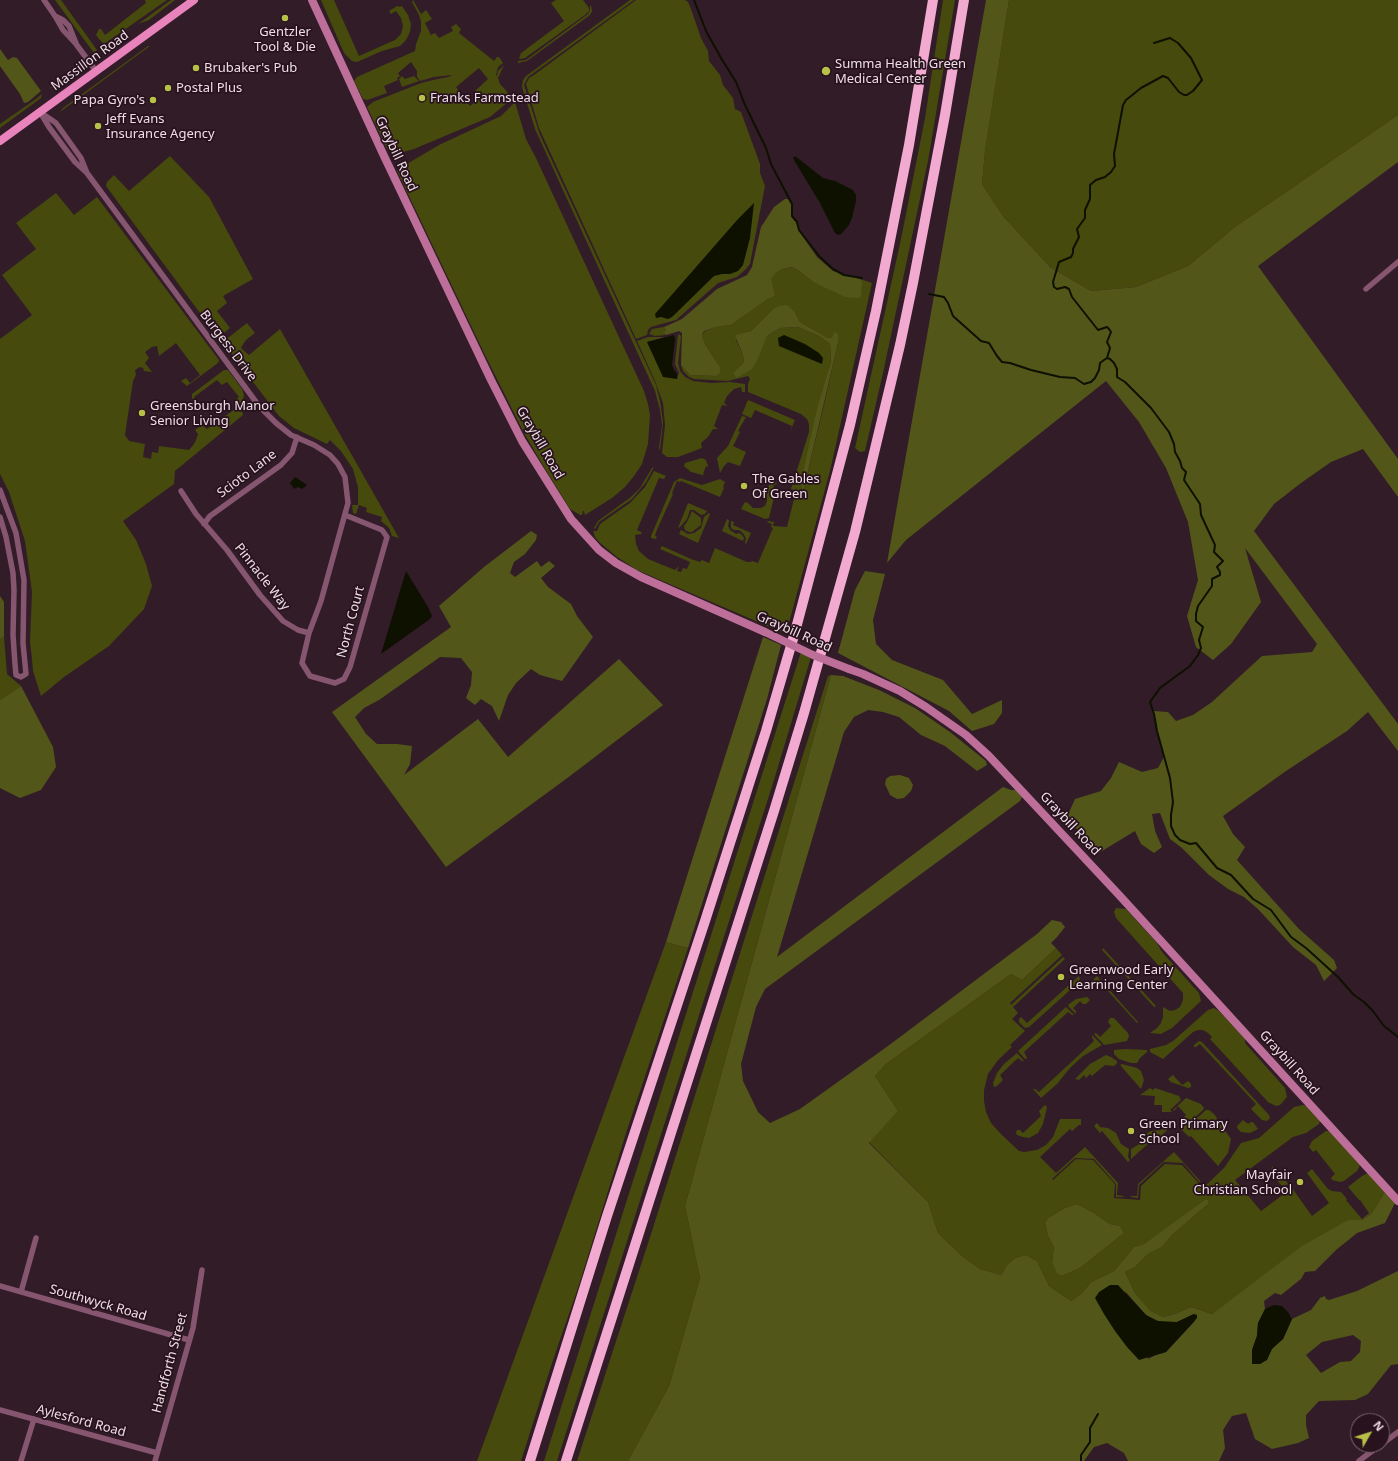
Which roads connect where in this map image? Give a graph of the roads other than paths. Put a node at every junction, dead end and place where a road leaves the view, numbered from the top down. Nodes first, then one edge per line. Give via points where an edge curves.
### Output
1 (44, 0) edge
2 (194, 0) edge
3 (312, 0) edge
4 (933, 0) edge
5 (964, 0) edge
6 (96, 70) junction
7 (40, 112) junction
8 (0, 141) edge
9 (1398, 262) edge
10 (1366, 289) dead end
11 (296, 437) junction
12 (0, 490) edge
13 (181, 490) dead end
14 (345, 515) junction
15 (0, 517) edge
16 (204, 524) junction
17 (309, 633) junction
18 (1398, 1201) edge
19 (36, 1238) dead end
20 (202, 1270) dead end
21 (0, 1286) edge
22 (21, 1292) junction
23 (189, 1340) junction
24 (0, 1410) edge
25 (34, 1419) junction
26 (157, 1453) junction
27 (1369, 1453) edge
28 (21, 1461) edge
29 (155, 1461) edge
30 (530, 1461) edge
31 (566, 1461) edge
32 (1359, 1461) edge

1 - 6 street via 63,30
2 - 6 main road, Massillon Road
3 - 18 street, Graybill Road, bridge via 380,148 522,441 572,519 599,550 640,577 893,688 966,735 989,756 1120,896
4 - 30 highway via 876,311 850,425 795,632 715,891 604,1223
5 - 31 highway via 913,283 854,532 774,811
6 - 7 main road, Massillon Road
7 - 8 main road, Massillon Road
7 - 11 street, Burgess Drive via 56,123 81,158 87,173 259,406 276,423
9 - 10 street
11 - 14 street, Burgess Drive via 330,455 338,464 345,477 349,497
11 - 16 street, Scioto Lane via 292,453 281,465 210,516
12 - 15 street via 16,533 24,580 23,643 26,674 22,678 16,675 14,664 13,573
13 - 16 street, Pinnacle Way
14 - 17 street, Burgess Drive via 321,601
14 - 17 street, North Court via 382,530 386,537 350,667 344,679 335,683 310,676 302,663
16 - 17 street, Pinnacle Way via 283,621
19 - 22 street
20 - 23 street, Handforth Street
21 - 22 street, Southwyck Road
22 - 23 street, Southwyck Road
23 - 26 street, Handforth Street
24 - 25 street, Aylesford Road
25 - 26 street, Aylesford Road
25 - 28 street
26 - 29 street, Handforth Street
27 - 32 street

